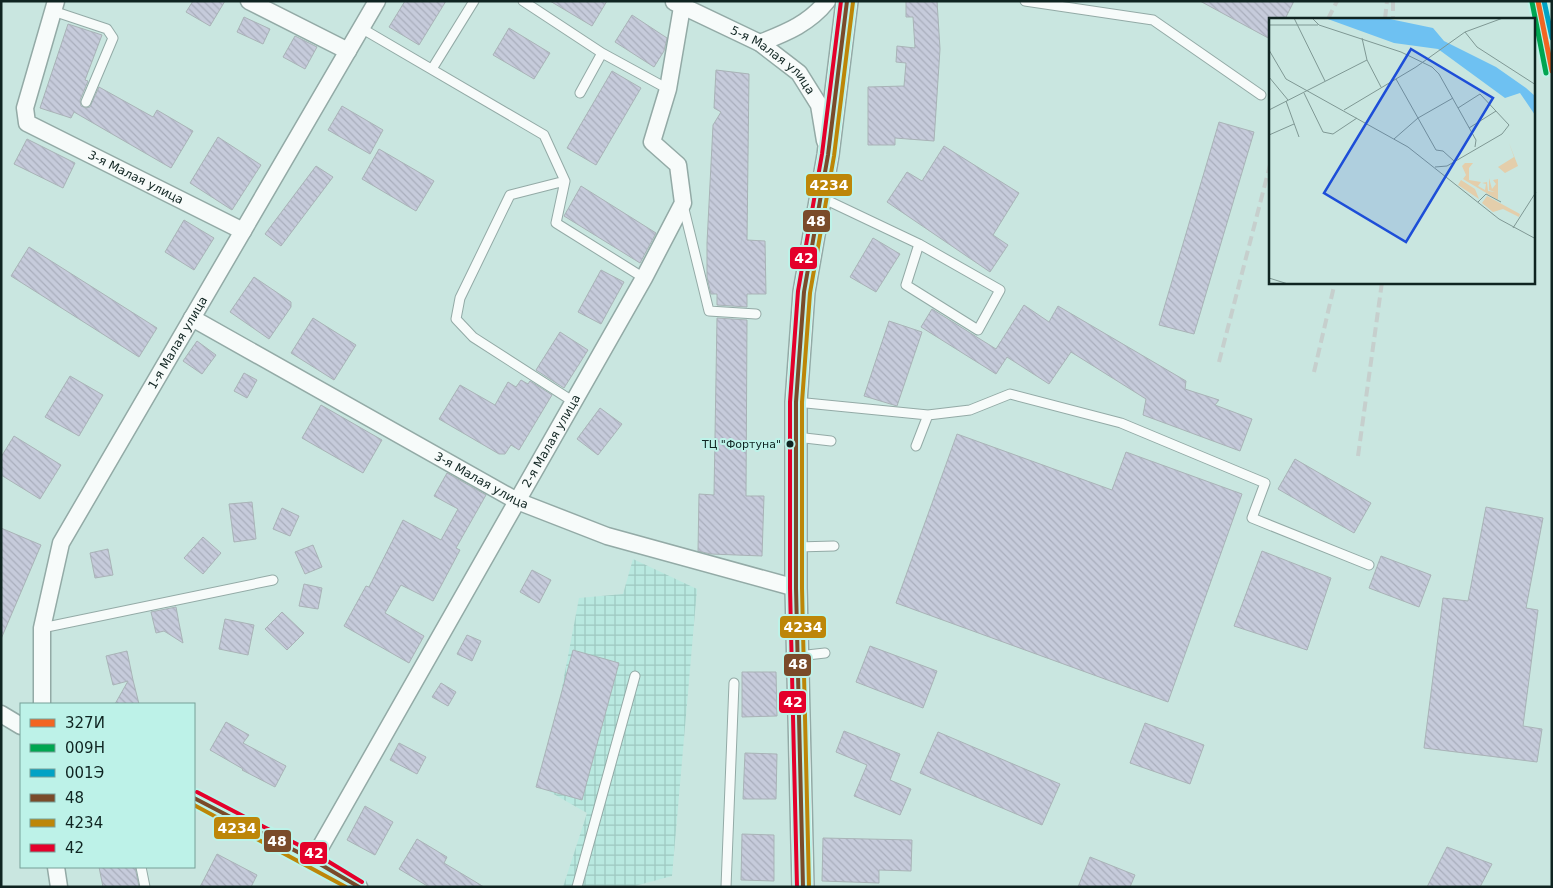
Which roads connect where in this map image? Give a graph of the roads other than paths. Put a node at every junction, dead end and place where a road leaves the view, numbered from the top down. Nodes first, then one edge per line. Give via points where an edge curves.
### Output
1 (249, 1) edge
2 (377, 1) edge
3 (474, 1) edge
4 (523, 1) edge
5 (826, 1) edge
6 (847, 1) edge
7 (1025, 1) edge
8 (679, 3) edge
9 (55, 6) edge
10 (361, 28) junction
11 (760, 43) junction
12 (348, 51) junction
13 (602, 53) junction
14 (432, 69) junction
15 (668, 89) junction
16 (580, 93) dead end
17 (1261, 95) dead end
18 (86, 102) dead end
19 (828, 155) junction
20 (565, 181) junction
21 (820, 197) junction
22 (683, 203) junction
23 (243, 231) junction
24 (919, 244) junction
25 (644, 278) junction
26 (756, 314) dead end
27 (192, 318) junction
28 (574, 402) junction
29 (796, 402) junction
30 (928, 415) junction
31 (794, 437) junction
32 (830, 441) dead end
33 (916, 446) dead end
34 (517, 501) junction
35 (834, 546) dead end
36 (797, 547) junction
37 (1369, 565) dead end
38 (273, 580) dead end
39 (796, 588) junction
40 (42, 628) junction
41 (825, 653) dead end
42 (797, 656) junction
43 (635, 676) dead end
44 (734, 683) dead end
45 (42, 703) edge
46 (1, 714) edge
47 (20, 725) edge
48 (195, 799) edge
49 (313, 860) junction
50 (56, 868) edge
51 (141, 868) edge
52 (59, 887) edge
53 (145, 887) edge
54 (358, 887) edge
55 (577, 887) edge
56 (726, 887) edge
57 (802, 887) edge

1 - 12 street
2 - 10 street, 1-я Малая улица
3 - 14 lane
4 - 13 lane
5 - 11 street via 820,10 794,30
6 - 19 street
7 - 17 lane via 1153,20
8 - 11 street, 5-я Малая улица
8 - 15 street
9 - 18 lane via 107,29 113,38
9 - 23 street, 3-я Малая улица via 25,108 27,122
10 - 12 street, 1-я Малая улица
10 - 14 lane
11 - 19 street, 5-я Малая улица via 799,73 819,105
12 - 23 street, 1-я Малая улица
13 - 15 lane
13 - 16 lane
14 - 20 lane via 544,135
15 - 22 street via 652,142 678,165
19 - 21 street
20 - 25 lane via 556,223
20 - 28 lane via 510,195 460,298 456,319 473,337
21 - 24 lane
21 - 29 street via 804,292
22 - 25 street, 2-я Малая улица
22 - 26 lane via 708,311
23 - 27 street, 1-я Малая улица
24 - 24 lane via 906,284 978,330 1000,290
25 - 28 street, 2-я Малая улица
27 - 34 street, 3-я Малая улица
27 - 40 street, 1-я Малая улица via 61,544
28 - 34 street, 2-я Малая улица
29 - 30 lane
29 - 31 street
30 - 33 lane
30 - 37 lane via 970,410 1010,394 1121,423 1265,483 1252,518
31 - 32 lane
31 - 36 street
34 - 39 street, 3-я Малая улица via 607,536
34 - 49 street, 2-я Малая улица
35 - 36 lane
36 - 39 street
38 - 40 lane
39 - 42 street
40 - 45 street, 1-я Малая улица
41 - 42 lane
42 - 57 street
43 - 55 lane
44 - 56 lane
46 - 47 street
48 - 49 street
49 - 54 street
50 - 52 street
51 - 53 lane

